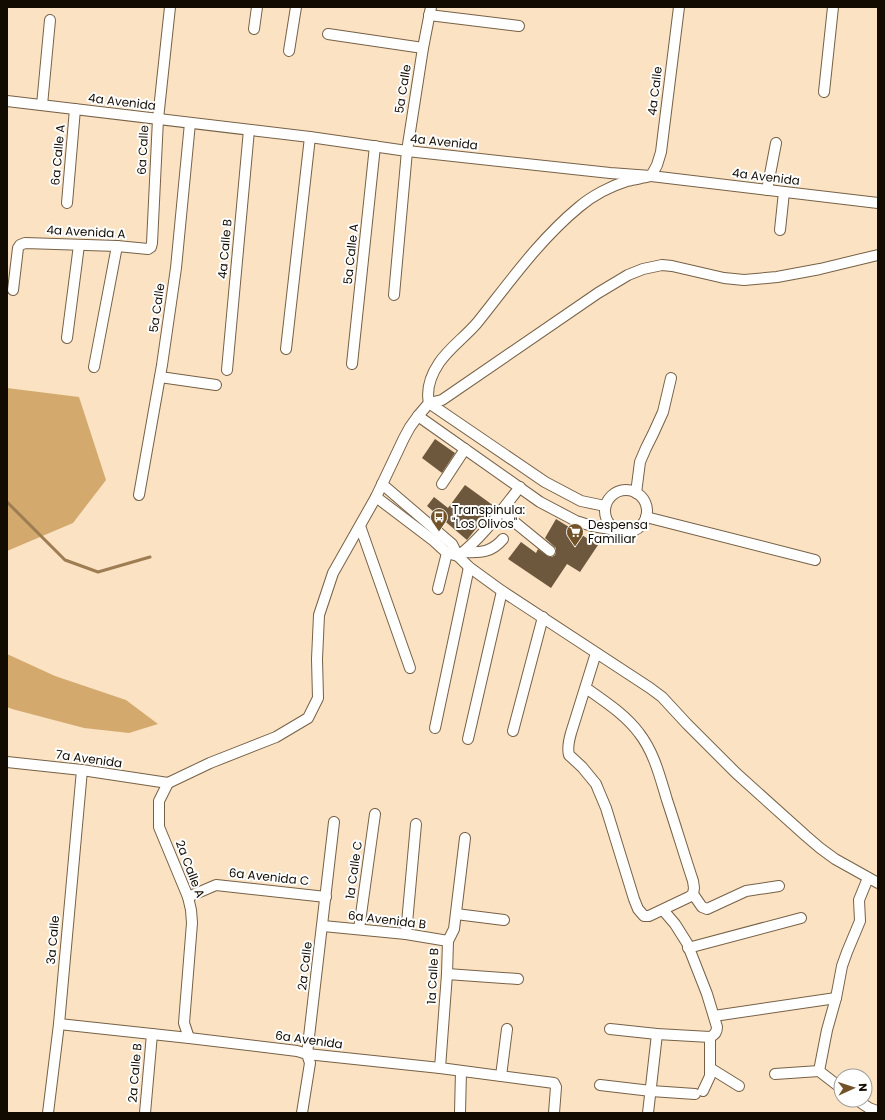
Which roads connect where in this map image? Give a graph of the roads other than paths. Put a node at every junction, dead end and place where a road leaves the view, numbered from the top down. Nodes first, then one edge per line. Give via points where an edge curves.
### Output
1 (170, 7) edge
2 (257, 7) edge
3 (296, 7) edge
4 (679, 7) edge
5 (833, 7) edge
6 (430, 11) edge
7 (50, 20) dead end
8 (519, 26) dead end
9 (254, 29) dead end
10 (328, 34) dead end
11 (423, 48) junction
12 (289, 51) dead end
13 (824, 92) dead end
14 (7, 101) edge
15 (42, 105) junction
16 (75, 109) junction
17 (158, 119) junction
18 (190, 123) junction
19 (249, 130) junction
20 (310, 137) junction
21 (776, 143) dead end
22 (375, 146) junction
23 (407, 151) junction
24 (651, 176) junction
25 (767, 190) junction
26 (784, 192) junction
27 (67, 203) dead end
28 (878, 203) edge
29 (780, 230) dead end
30 (79, 245) junction
31 (117, 246) junction
32 (151, 248) joint
33 (878, 256) edge
34 (13, 290) dead end
35 (394, 296) dead end
36 (67, 338) dead end
37 (286, 349) dead end
38 (352, 364) dead end
39 (94, 367) dead end
40 (227, 370) dead end
41 (160, 378) junction
42 (671, 378) dead end
43 (216, 385) dead end
44 (429, 403) junction
45 (418, 416) junction
46 (465, 449) junction
47 (382, 484) junction
48 (442, 484) dead end
49 (520, 487) junction
50 (636, 493) junction
51 (139, 495) dead end
52 (376, 497) junction
53 (605, 506) junction
54 (393, 510) junction
55 (502, 511) junction
56 (367, 514) junction
57 (646, 517) junction
58 (360, 526) junction
59 (616, 530) junction
60 (503, 538) dead end
61 (550, 551) dead end
62 (447, 553) junction
63 (461, 554) junction
64 (815, 560) dead end
65 (469, 567) junction
66 (438, 589) dead end
67 (502, 591) junction
68 (543, 617) junction
69 (596, 653) junction
70 (410, 668) dead end
71 (586, 688) junction
72 (435, 728) dead end
73 (513, 732) dead end
74 (468, 739) dead end
75 (7, 762) edge
76 (82, 770) junction
77 (168, 783) junction
78 (375, 814) dead end
79 (334, 822) dead end
80 (416, 824) dead end
81 (465, 838) dead end
82 (868, 878) junction
83 (878, 883) edge
84 (780, 886) dead end
85 (693, 894) junction
86 (188, 897) junction
87 (326, 897) junction
88 (663, 910) junction
89 (456, 914) junction
90 (801, 918) dead end
91 (504, 920) dead end
92 (323, 926) junction
93 (359, 929) junction
94 (406, 934) junction
95 (448, 941) junction
96 (688, 948) junction
97 (447, 974) junction
98 (518, 980) dead end
99 (836, 998) junction
100 (714, 1016) junction
101 (59, 1024) junction
102 (507, 1029) dead end
103 (610, 1029) dead end
104 (152, 1034) junction
105 (657, 1034) junction
106 (710, 1037) junction
107 (189, 1038) junction
108 (307, 1054) junction
109 (440, 1068) junction
110 (710, 1068) junction
111 (461, 1071) junction
112 (819, 1071) junction
113 (775, 1074) dead end
114 (501, 1076) junction
115 (833, 1082) edge
116 (600, 1085) dead end
117 (739, 1086) dead end
118 (651, 1091) junction
119 (869, 1108) edge
120 (877, 1111) dead end
121 (48, 1113) edge
122 (145, 1113) edge
123 (302, 1113) edge
124 (460, 1113) edge
125 (554, 1113) edge
126 (648, 1113) edge

1 - 17 street, 6a Calle
2 - 9 street
3 - 12 street
4 - 24 street, 4a Calle via 661,152
5 - 13 street
6 - 8 street
6 - 11 street, 5a Calle
7 - 15 street
10 - 11 street
11 - 23 street, 5a Calle
14 - 15 street, 4a Avenida
15 - 16 street, 4a Avenida
16 - 17 street, 4a Avenida
16 - 27 street, 6a Calle A
17 - 18 street, 4a Avenida
17 - 32 street, 6a Calle
18 - 19 street, 4a Avenida
18 - 41 street, 5a Calle via 176,268
19 - 20 street, 4a Avenida
19 - 40 street, 4a Calle B
20 - 22 street, 4a Avenida
20 - 37 street
21 - 25 street
22 - 23 street, 4a Avenida
22 - 38 street, 5a Calle A
23 - 24 street, 4a Avenida
23 - 35 street, 5a Calle
24 - 25 street, 4a Avenida
24 - 44 street via 628,181 599,194 579,206 554,230 475,325 439,363 429,385
25 - 26 street, 4a Avenida
26 - 28 street, 4a Avenida
26 - 29 street
30 - 31 street, 4a Avenida A
30 - 34 street, 4a Avenida A via 20,245
30 - 36 street
31 - 32 street, 4a Avenida A
31 - 39 street
33 - 44 street via 755,280 730,279 662,265 643,269 608,286 442,400
41 - 43 street
41 - 51 street, 5a Calle
42 - 50 street via 662,415 640,462
44 - 45 street
44 - 53 street via 550,485 581,502
45 - 46 street
45 - 47 street via 404,438
46 - 48 street
46 - 49 street
47 - 52 street
47 - 63 street
49 - 55 street
49 - 59 street via 540,502 576,521
50 - 53 street via 631,490 618,492 612,495
50 - 57 street via 646,506
52 - 54 street
52 - 56 street
53 - 59 street via 605,517
54 - 56 street via 385,508
54 - 62 street
55 - 61 street
55 - 63 street
56 - 58 street
57 - 59 street via 635,530
57 - 64 street
58 - 70 street
58 - 77 street via 333,573 319,615 318,698 308,718 276,737
60 - 63 street via 498,545 486,551
62 - 63 street
62 - 66 street
63 - 65 street
65 - 67 street
65 - 72 street
67 - 68 street
67 - 74 street
68 - 69 street
68 - 73 street
69 - 71 street
69 - 82 street via 662,697 736,773 806,836 835,859
71 - 85 street via 625,717 639,732 651,752 693,881
71 - 88 street via 568,743 569,754 589,775 598,789 638,909 646,917
75 - 76 street, 7a Avenida
76 - 77 street, 7a Avenida
76 - 101 street, 3a Calle
77 - 86 street, 2a Calle A via 159,801 159,827
78 - 93 street, 1a Calle C
79 - 87 street, 2a Calle
80 - 94 street
81 - 89 street, 1a Calle B
82 - 83 street
82 - 99 street via 859,900 860,921 842,966
84 - 85 street via 746,891 707,909 702,907
85 - 88 street
86 - 87 street, 6a Avenida C via 216,885
86 - 107 street, 2a Calle A via 192,923 184,1023
87 - 92 street, 2a Calle
88 - 96 street via 680,932
89 - 91 street
89 - 95 street, 1a Calle B via 453,932
90 - 96 street
92 - 93 street, 6a Avenida B
92 - 108 street, 2a Calle
93 - 94 street, 6a Avenida B
94 - 95 street, 6a Avenida B
95 - 97 street, 1a Calle B
96 - 100 street
97 - 98 street
97 - 109 street, 1a Calle B
99 - 100 street
99 - 112 street
100 - 106 street via 717,1030
101 - 104 street, 6a Avenida
101 - 121 street, 3a Calle
102 - 114 street
103 - 105 street
104 - 107 street, 6a Avenida
104 - 122 street, 2a Calle B
105 - 106 street
105 - 118 street
106 - 110 street
107 - 108 street, 6a Avenida
108 - 109 street, 6a Avenida
108 - 123 street, 2a Calle via 310,1064
109 - 111 street, 6a Avenida
110 - 117 street
110 - 118 street via 710,1076 699,1093
111 - 114 street, 6a Avenida
111 - 124 street
112 - 113 street
112 - 115 street
114 - 125 street, 6a Avenida via 555,1083
116 - 118 street
118 - 126 street
119 - 120 street

